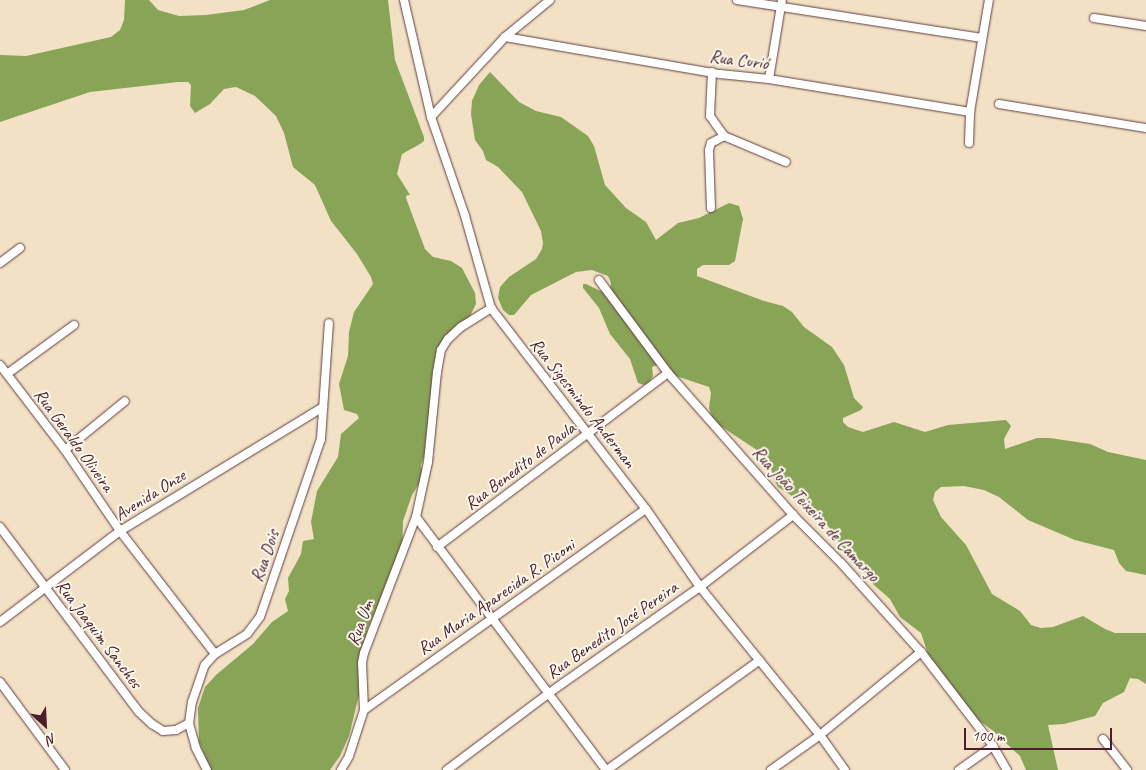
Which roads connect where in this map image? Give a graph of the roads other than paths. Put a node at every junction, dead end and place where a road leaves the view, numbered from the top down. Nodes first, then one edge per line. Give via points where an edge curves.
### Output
1 (404, 0) edge
2 (550, 0) edge
3 (737, 0) edge
4 (989, 0) edge
5 (781, 4) edge
6 (1094, 18) dead end
7 (1146, 26) edge
8 (504, 37) junction
9 (982, 38) junction
10 (712, 72) junction
11 (770, 79) junction
12 (999, 104) dead end
13 (970, 112) junction
14 (431, 117) junction
15 (1146, 128) edge
16 (724, 136) junction
17 (968, 143) dead end
18 (786, 162) dead end
19 (711, 208) dead end
20 (20, 248) dead end
21 (0, 263) edge
22 (598, 280) dead end
23 (491, 308) junction
24 (329, 324) dead end
25 (74, 325) dead end
26 (0, 365) edge
27 (668, 373) junction
28 (7, 374) junction
29 (126, 402) dead end
30 (324, 407) junction
31 (588, 433) junction
32 (65, 450) junction
33 (646, 510) junction
34 (793, 515) junction
35 (416, 517) junction
36 (0, 527) edge
37 (120, 531) junction
38 (437, 547) junction
39 (700, 586) junction
40 (45, 588) junction
41 (491, 619) junction
42 (0, 622) edge
43 (921, 652) junction
44 (215, 654) junction
45 (760, 660) junction
46 (0, 682) edge
47 (549, 693) junction
48 (364, 710) junction
49 (189, 723) junction
50 (820, 734) junction
51 (1103, 739) dead end
52 (993, 746) junction
53 (65, 770) edge
54 (207, 770) edge
55 (341, 770) edge
56 (446, 770) edge
57 (606, 770) edge
58 (771, 770) edge
59 (844, 770) edge
60 (959, 770) edge
61 (1008, 770) edge
62 (1127, 770) edge

1 - 14 street, Rua Sigesmindo Anderman
2 - 8 street
3 - 5 street
4 - 9 street
5 - 9 street
5 - 11 street
6 - 7 street
8 - 10 street, Rua Curió
8 - 14 street
9 - 13 street
10 - 11 street, Rua Curió
10 - 16 street via 710,116
11 - 13 street, Rua Curió
12 - 15 street
13 - 17 street
14 - 23 street, Rua Sigesmindo Anderman via 465,216
16 - 18 street
16 - 19 street via 711,143 709,150
20 - 21 street
22 - 27 street, Rua João Teixeira de Camargo
23 - 31 street, Rua Sigesmindo Anderman
23 - 35 street, Rua Um via 461,327 441,350 428,462
24 - 30 street, Rua Dois
25 - 28 street
26 - 28 street, Rua Geraldo Oliveira
27 - 31 street, Rua Benedito de Paula
27 - 34 street, Rua João Teixeira de Camargo
28 - 32 street, Rua Geraldo Oliveira
29 - 32 street
30 - 37 street, Avenida Onze
30 - 44 street, Rua Dois via 316,456 260,617 247,634
31 - 33 street, Rua Sigesmindo Anderman
31 - 38 street, Rua Benedito de Paula
32 - 37 street, Rua Geraldo Oliveira
33 - 39 street, Rua Sigesmindo Anderman
33 - 41 street, Rua Maria Aparecida R. Piconi
34 - 39 street, Rua Benedito José Pereira
34 - 43 street, Rua João Teixeira de Camargo
35 - 38 street
35 - 48 street, Rua Um via 364,653
36 - 40 street, Rua Joaquim Sanches
37 - 40 street, Avenida Onze
37 - 44 street, Rua Geraldo Oliveira
38 - 41 street
39 - 45 street, Rua Sigesmindo Anderman
39 - 47 street, Rua Benedito José Pereira
40 - 42 street, Avenida Onze
40 - 49 street, Rua Joaquim Sanches via 139,712 163,731 176,730
41 - 47 street
41 - 48 street, Rua Maria Aparecida R. Piconi
43 - 50 street
43 - 52 street, Rua João Teixeira de Camargo
44 - 49 street, Rua Dois via 199,678
45 - 50 street, Rua Sigesmindo Anderman
45 - 57 street
46 - 53 street
47 - 56 street, Rua Benedito José Pereira
47 - 57 street
48 - 55 street, Rua Um
49 - 54 street, Rua Dois
50 - 58 street
50 - 59 street, Rua Sigesmindo Anderman
51 - 62 street
52 - 60 street
52 - 61 street, Rua João Teixeira de Camargo

